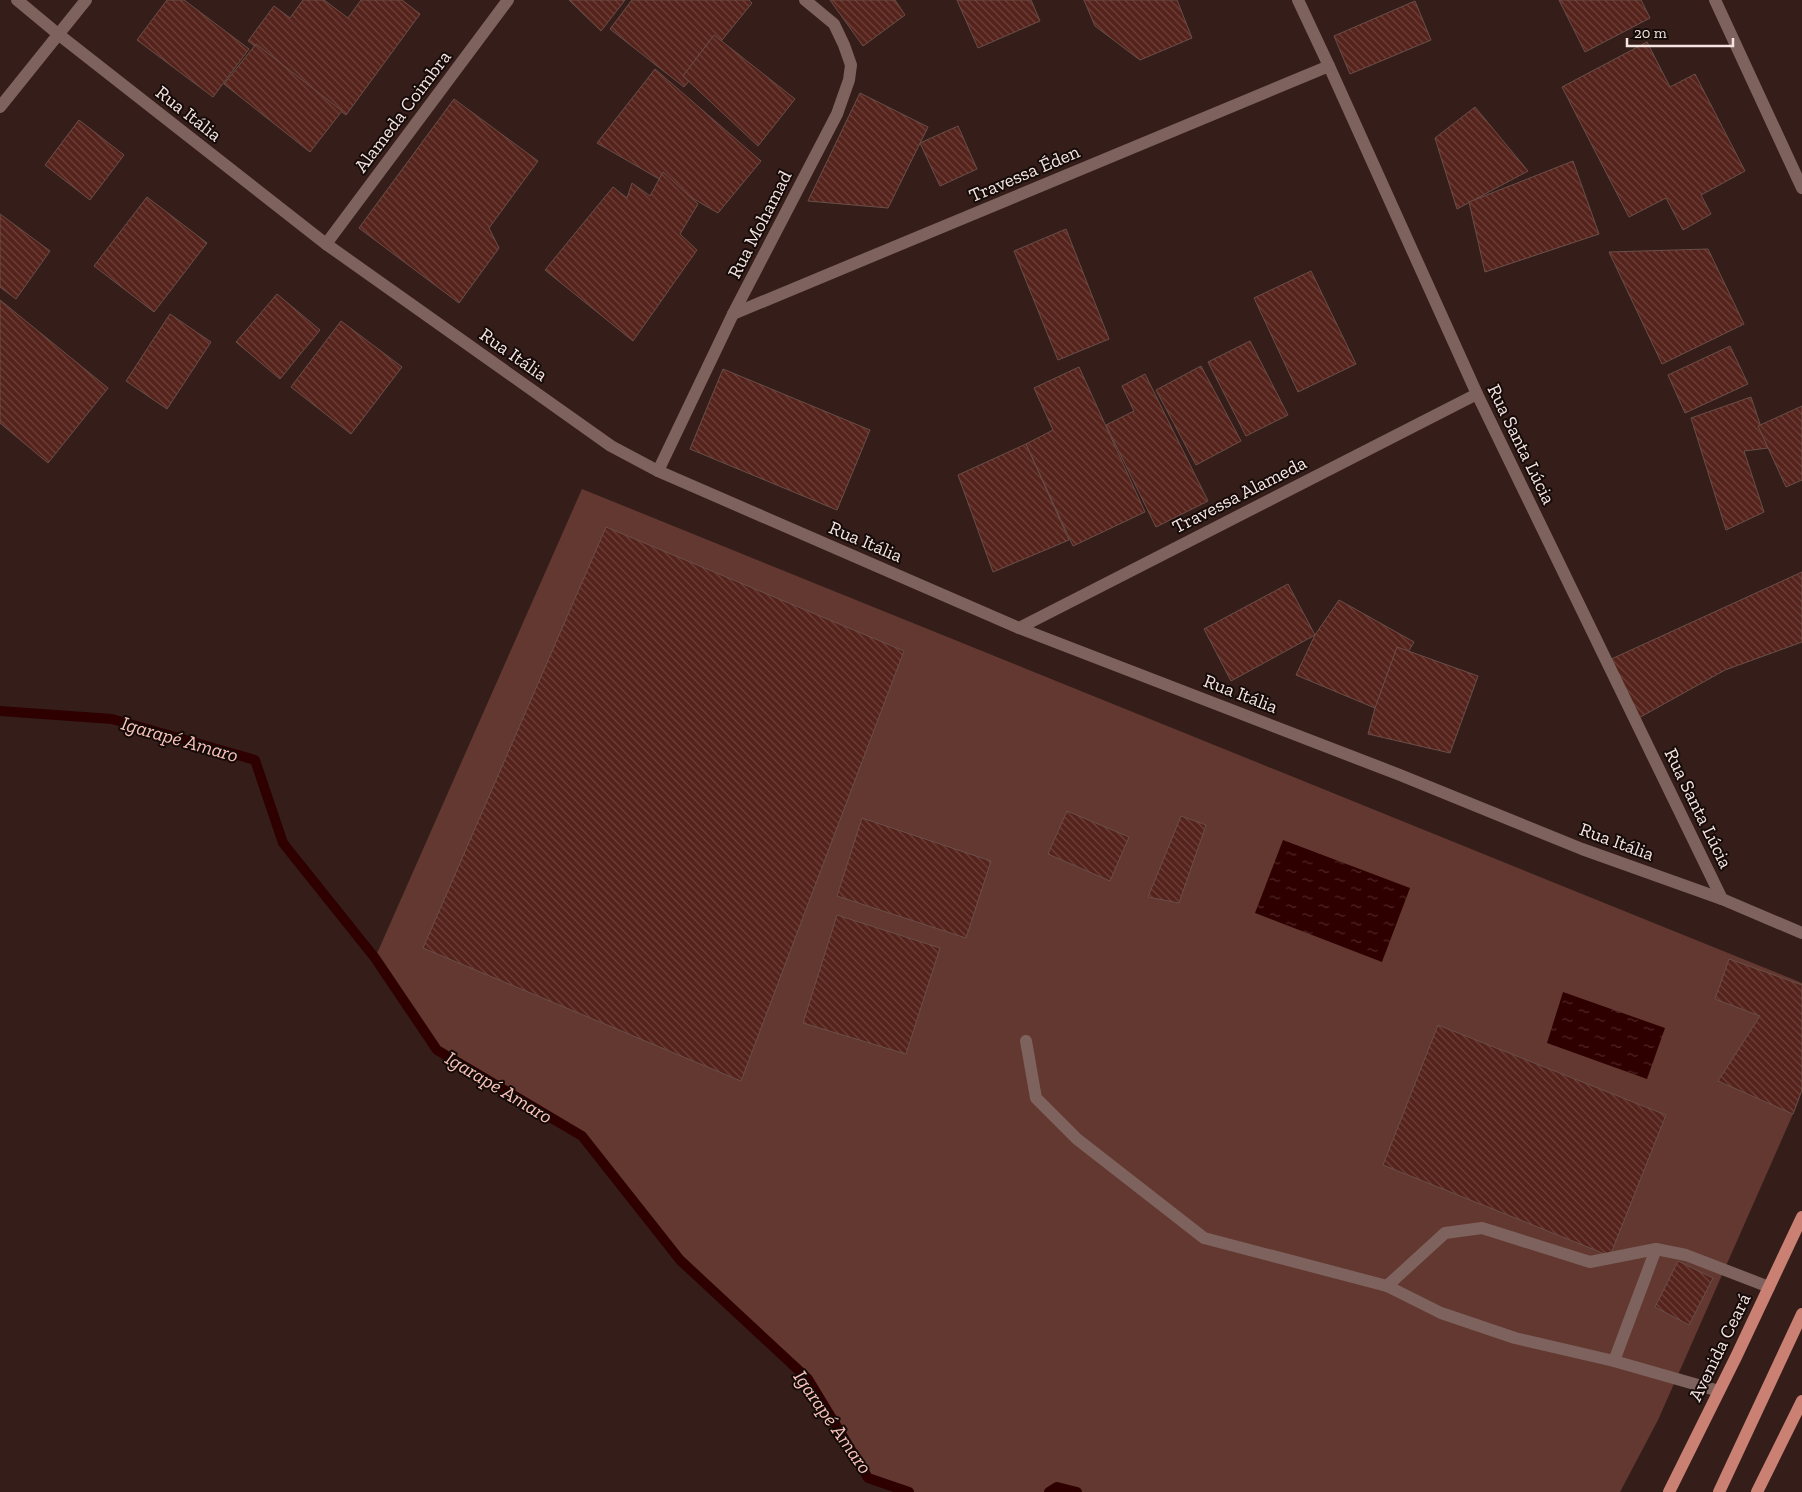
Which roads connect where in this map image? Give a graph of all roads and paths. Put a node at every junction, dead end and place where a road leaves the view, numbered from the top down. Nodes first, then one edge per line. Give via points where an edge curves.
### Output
1 (18, 0) edge
2 (86, 0) edge
3 (508, 0) edge
4 (805, 0) edge
5 (1298, 0) edge
6 (1715, 0) edge
7 (58, 34) junction
8 (1329, 66) junction
9 (0, 107) edge
10 (1802, 188) edge
11 (326, 244) junction
12 (733, 314) junction
13 (1477, 394) junction
14 (658, 471) junction
15 (1019, 628) junction
16 (1722, 899) junction
17 (1802, 933) edge
18 (1026, 1041) dead end
19 (1802, 1217) edge
20 (1656, 1249) junction
21 (1387, 1286) junction
22 (1769, 1287) junction
23 (1802, 1314) edge
24 (1614, 1361) junction
25 (1719, 1391) junction
26 (1802, 1401) edge
27 (1669, 1492) edge
28 (1719, 1492) edge
29 (1757, 1492) edge

1 - 7 street, Rua Itália
2 - 7 street
3 - 11 street, Alameda Coimbra
4 - 12 street, Rua Mohamad via 834,24 851,65 849,80 837,114
5 - 8 street, Rua Santa Lúcia
6 - 10 street
7 - 9 street
7 - 11 street, Rua Itália
8 - 12 street, Travessa Éden
8 - 13 street, Rua Santa Lúcia
11 - 14 street, Rua Itália via 611,446
12 - 14 street, Rua Mohamad
13 - 15 street, Travessa Alameda
13 - 16 street, Rua Santa Lúcia
14 - 15 street, Rua Itália
15 - 16 street, Rua Itália via 1582,849
16 - 17 street, Rua Itália
18 - 21 street via 1036,1098 1077,1139 1204,1238
19 - 22 main road, Avenida Ceará
20 - 21 street via 1590,1262 1482,1228 1445,1232
20 - 22 street via 1686,1255
20 - 24 street
21 - 24 street via 1441,1313 1514,1338
22 - 25 main road, Avenida Ceará
23 - 28 main road
24 - 25 street
25 - 27 main road, Avenida Ceará
26 - 29 main road

